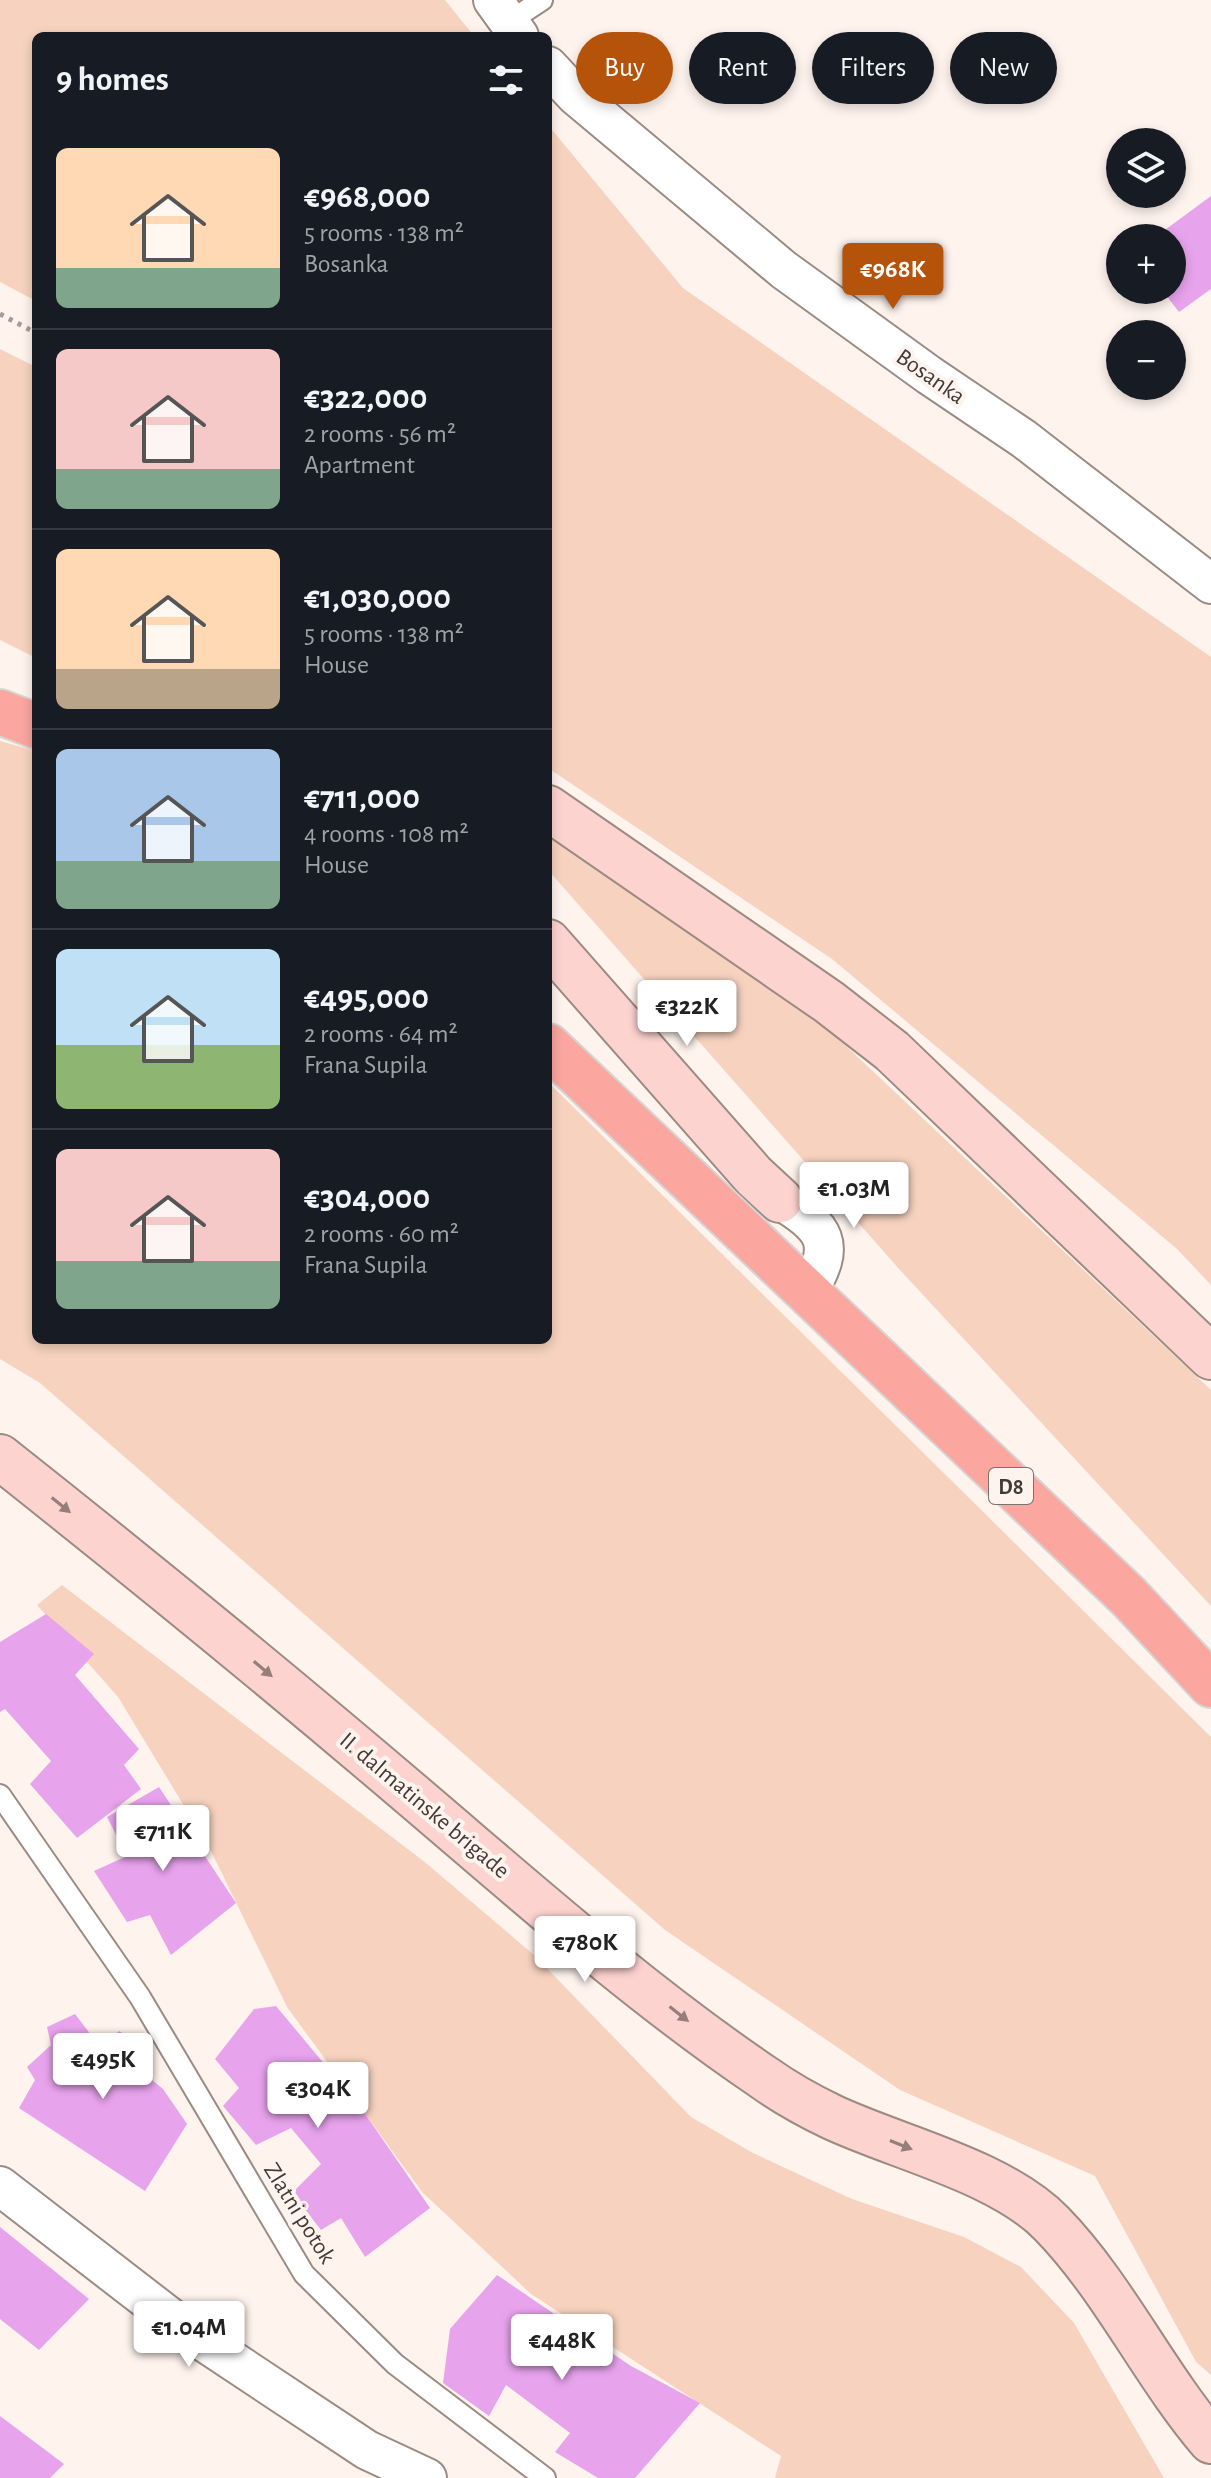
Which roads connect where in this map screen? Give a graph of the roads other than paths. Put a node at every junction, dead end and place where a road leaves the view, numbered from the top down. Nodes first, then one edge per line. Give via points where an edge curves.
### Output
1 (542, 0) edge
2 (506, 20) edge
3 (552, 70) edge
4 (1211, 584) edge
5 (0, 712) edge
6 (32, 724) edge
7 (552, 811) edge
8 (552, 947) edge
9 (552, 1050) edge
10 (780, 1200) joint
11 (807, 1292) junction
12 (1211, 1357) edge
13 (0, 1457) edge
14 (1211, 1685) edge
15 (0, 1795) edge
16 (0, 2186) edge
17 (1211, 2441) edge
18 (427, 2478) edge
19 (545, 2478) edge

1 - 2 lane
3 - 4 street, Bosanka via 784,270 1024,439
5 - 6 main road
7 - 12 street via 892,1051
8 - 10 street
9 - 11 main road, D8
10 - 11 street via 817,1225 824,1237 820,1271
11 - 14 main road, D8 via 1129,1597
13 -> 17 street, II. dalmatinske brigade via 225,1636 571,1930 765,2078 830,2117 971,2173 1050,2221
15 - 19 lane, Zlatni potok via 140,1997 304,2274 395,2364
16 - 18 street via 189,2332 367,2450

